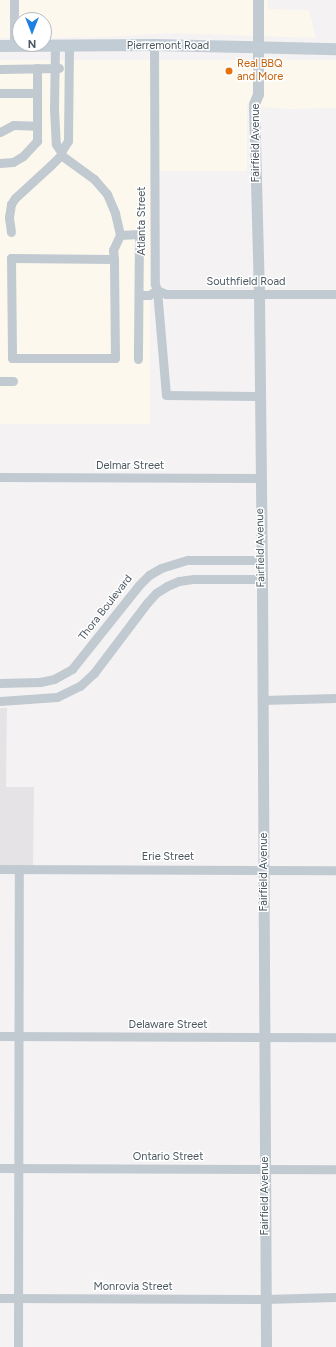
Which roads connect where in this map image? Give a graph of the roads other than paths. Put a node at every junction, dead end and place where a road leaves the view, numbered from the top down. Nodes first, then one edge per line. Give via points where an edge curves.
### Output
1 (14, 0) edge
2 (258, 0) edge
3 (14, 12) edge
4 (0, 46) edge
5 (12, 46) edge
6 (55, 46) joint
7 (69, 46) junction
8 (154, 46) junction
9 (258, 47) junction
10 (336, 48) edge
11 (37, 68) junction
12 (54, 68) junction
13 (0, 69) edge
14 (68, 69) junction
15 (0, 93) edge
16 (37, 93) junction
17 (37, 126) junction
18 (0, 132) edge
19 (61, 154) junction
20 (0, 163) edge
21 (11, 232) dead end
22 (120, 236) junction
23 (114, 259) junction
24 (157, 290) junction
25 (259, 294) junction
26 (336, 294) edge
27 (139, 295) junction
28 (138, 359) dead end
29 (0, 381) edge
30 (13, 381) dead end
31 (260, 396) junction
32 (0, 477) edge
33 (260, 478) junction
34 (261, 560) junction
35 (262, 579) junction
36 (0, 683) edge
37 (336, 698) edge
38 (262, 700) junction
39 (0, 701) edge
40 (0, 869) edge
41 (19, 869) junction
42 (264, 870) junction
43 (336, 870) edge
44 (0, 1036) edge
45 (19, 1036) junction
46 (265, 1037) junction
47 (336, 1037) edge
48 (0, 1168) edge
49 (19, 1168) junction
50 (336, 1169) edge
51 (264, 1170) junction
52 (336, 1297) edge
53 (0, 1298) edge
54 (17, 1298) junction
55 (265, 1299) junction
56 (18, 1347) edge
57 (266, 1347) edge

1 - 3 street
2 - 9 street, Fairfield Avenue
4 - 5 main road, Pierremont Road
6 - 7 main road, Pierremont Road
6 - 12 street
7 - 8 main road, Pierremont Road
7 - 14 street
8 - 9 main road, Pierremont Road
8 - 24 street, Atlanta Street via 154,284
9 - 10 main road, Pierremont Road
9 - 25 street, Fairfield Avenue via 258,94 262,116 261,180 257,193
11 - 12 street
11 - 13 street
11 - 16 street
12 - 14 street
12 - 19 street via 56,144
14 - 19 street via 68,141
15 - 16 street
16 - 17 street
17 - 18 street via 13,125
17 - 20 street via 37,141 24,156 13,162
19 - 21 street via 11,204
19 - 22 street via 94,180 107,194 115,213
22 - 23 street via 113,250
22 - 27 street via 139,234
23 - 23 street via 115,358 12,358 11,258
24 - 25 street, Southfield Road via 166,294
24 - 27 street via 149,295
24 - 31 street, Atlanta Street via 166,395
25 - 26 street, Southfield Road
25 - 31 street, Fairfield Avenue
27 - 28 street
29 - 30 street
31 - 33 street, Fairfield Avenue
32 - 33 street, Delmar Street
33 - 34 street, Fairfield Avenue
34 - 35 street, Fairfield Avenue
34 - 36 street, Thora Boulevard via 188,560 161,568 139,585 72,669 54,679 40,682
35 - 38 street, Fairfield Avenue
35 - 39 street via 194,579 167,586 152,598 94,673 80,686 57,697
37 - 38 street
38 - 42 street, Fairfield Avenue
40 - 41 street, Erie Street
41 - 42 street, Erie Street
41 - 45 street
42 - 43 street, Erie Street
42 - 46 street, Fairfield Avenue
44 - 45 street, Delaware Street
45 - 46 street, Delaware Street
45 - 49 street
46 - 47 street, Delaware Street
46 - 51 street, Fairfield Avenue
48 - 49 street, Ontario Street
49 - 51 street, Ontario Street
49 - 54 street
50 - 51 street, Ontario Street
51 - 55 street, Fairfield Avenue
52 - 55 street, Monrovia Street
53 - 54 street, Monrovia Street
54 - 55 street, Monrovia Street
54 - 56 street
55 - 57 street, Fairfield Avenue

